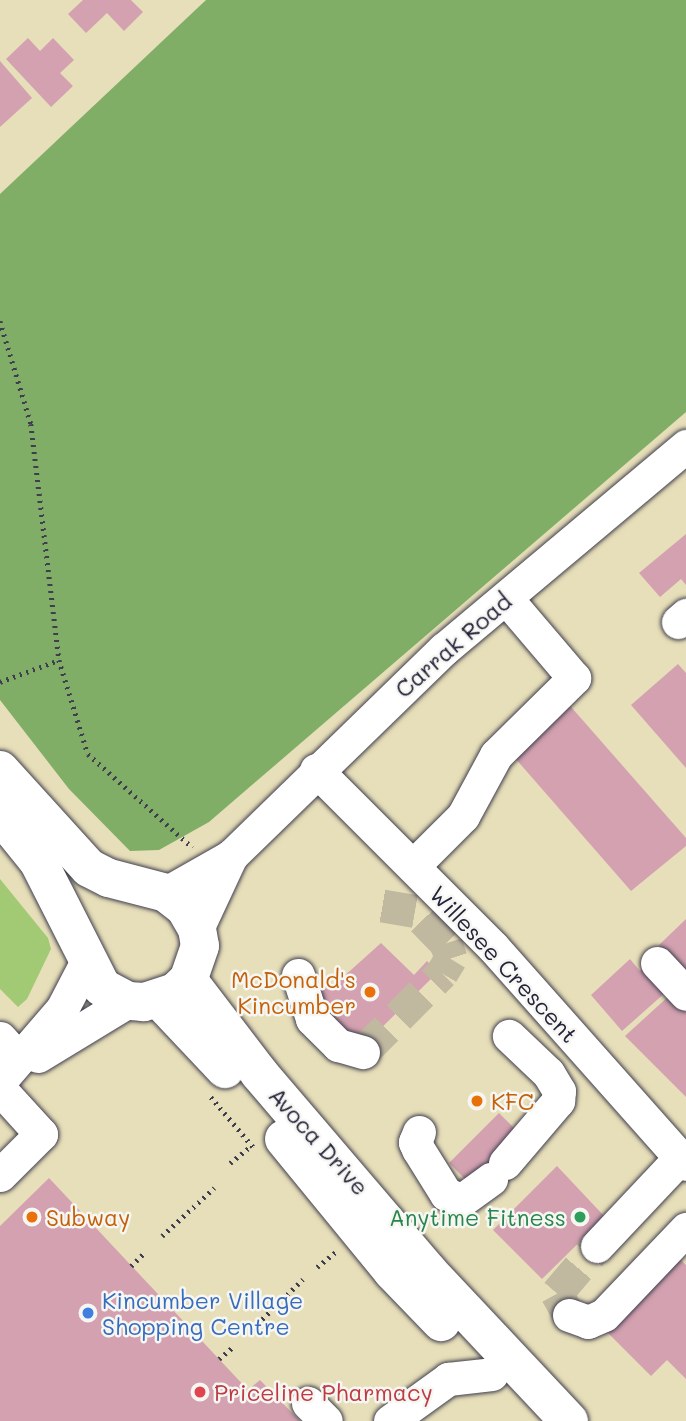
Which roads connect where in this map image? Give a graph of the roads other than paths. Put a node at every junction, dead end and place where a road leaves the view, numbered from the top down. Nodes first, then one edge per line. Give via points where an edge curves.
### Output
1 (686, 446) edge
2 (506, 598) junction
3 (0, 770) edge
4 (316, 770) junction
5 (0, 815) edge
6 (223, 861) junction
7 (413, 866) junction
8 (153, 890) junction
9 (197, 929) junction
10 (86, 954) junction
11 (657, 963) dead end
12 (298, 975) dead end
13 (686, 993) edge
14 (159, 994) junction
15 (509, 1036) dead end
16 (363, 1052) dead end
17 (6, 1068) edge
18 (419, 1132) dead end
19 (683, 1161) edge
20 (0, 1175) edge
21 (686, 1229) edge
22 (597, 1247) tunnel mouth
23 (569, 1315) dead end
24 (492, 1374) junction
25 (402, 1417) edge
26 (537, 1421) edge
27 (569, 1421) edge

1 - 2 street, Carrak Road
2 - 4 street, Carrak Road via 444,649
2 - 7 street via 574,678 496,755 463,816
3 - 8 main road via 89,867
4 - 6 street, Carrak Road
4 - 7 street, Willesee Crescent
5 - 10 main road, Avoca Drive via 38,861
6 - 8 street, Carrak Road
6 - 9 street, Carrak Road
7 - 19 street, Willesee Crescent via 493,947
8 - 9 main road via 185,908
8 - 10 main road via 115,894 96,911
9 - 14 main road via 199,955
10 - 14 main road, Avoca Drive via 102,986
10 - 17 street via 62,1009
11 - 13 street
12 - 16 street via 312,1018 338,1045
14 - 17 street
14 - 24 main road, Avoca Drive via 392,1271
14 - 27 main road, Avoca Drive via 259,1073 428,1271
15 - 18 street via 548,1073 559,1091 554,1111 498,1171 462,1200 446,1194 418,1149
17 - 20 street via 41,1134
19 - 22 street
21 - 23 street via 604,1315 588,1322
24 - 25 street via 448,1379
24 - 26 main road, Avoca Drive

